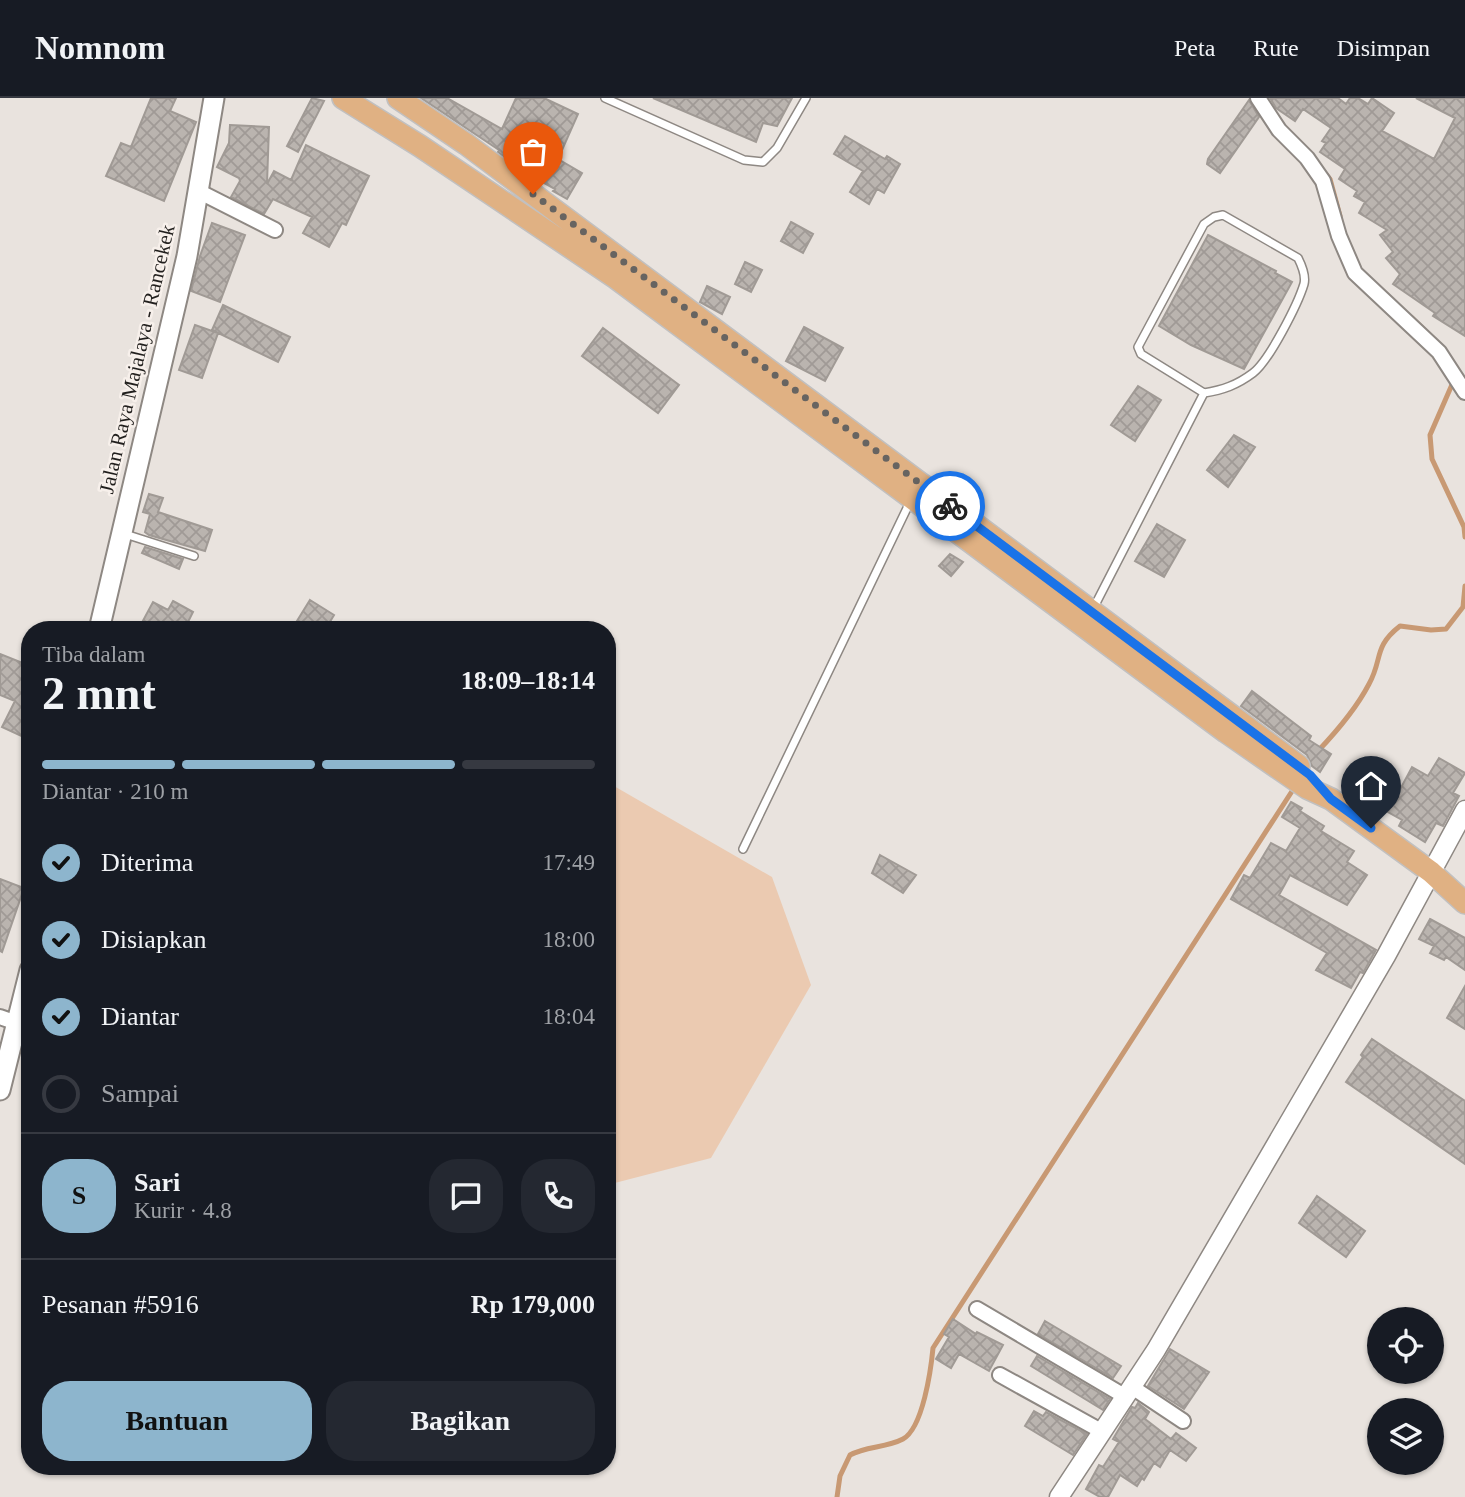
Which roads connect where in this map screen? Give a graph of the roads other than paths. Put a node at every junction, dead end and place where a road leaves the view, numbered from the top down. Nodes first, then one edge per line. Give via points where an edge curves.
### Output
1 (214, 98) edge
2 (343, 98) edge
3 (398, 98) edge
4 (605, 98) edge
5 (806, 98) edge
6 (1258, 98) edge
7 (198, 191) junction
8 (275, 230) dead end
9 (1465, 392) edge
10 (1204, 393) junction
11 (912, 499) junction
12 (121, 533) junction
13 (194, 556) dead end
14 (1088, 619) junction
15 (101, 621) edge
16 (1465, 810) edge
17 (743, 849) dead end
18 (1431, 872) junction
19 (1465, 903) edge
20 (21, 991) edge
21 (9, 1020) edge
22 (0, 1090) edge
23 (977, 1309) dead end
24 (1000, 1375) dead end
25 (1129, 1392) junction
26 (1183, 1421) dead end
27 (1103, 1432) junction
28 (1059, 1497) edge

1 - 7 main road, Jalan Raya Majalaya - Rancekek
2 - 11 main road via 615,278
3 - 14 main road via 467,144
4 - 5 lane via 744,160 763,162 777,148
6 - 9 street via 1323,181 1355,273 1439,352
7 - 8 street
7 - 12 main road, Jalan Raya Majalaya - Rancekek via 187,256
10 - 10 lane via 1227,390 1255,372 1270,355 1305,282 1298,258 1223,215 1204,224 1138,347 1141,354
10 - 14 lane
11 - 14 main road
11 - 17 lane
12 - 13 lane
12 - 15 main road, Jalan Raya Majalaya - Rancekek
14 - 18 main road via 1310,775 1331,799
16 - 18 street
18 - 19 main road
18 - 25 street via 1386,957
20 - 21 main road
21 - 22 main road
23 - 25 street
24 - 27 street
25 - 26 street
25 - 27 street
27 - 28 street

